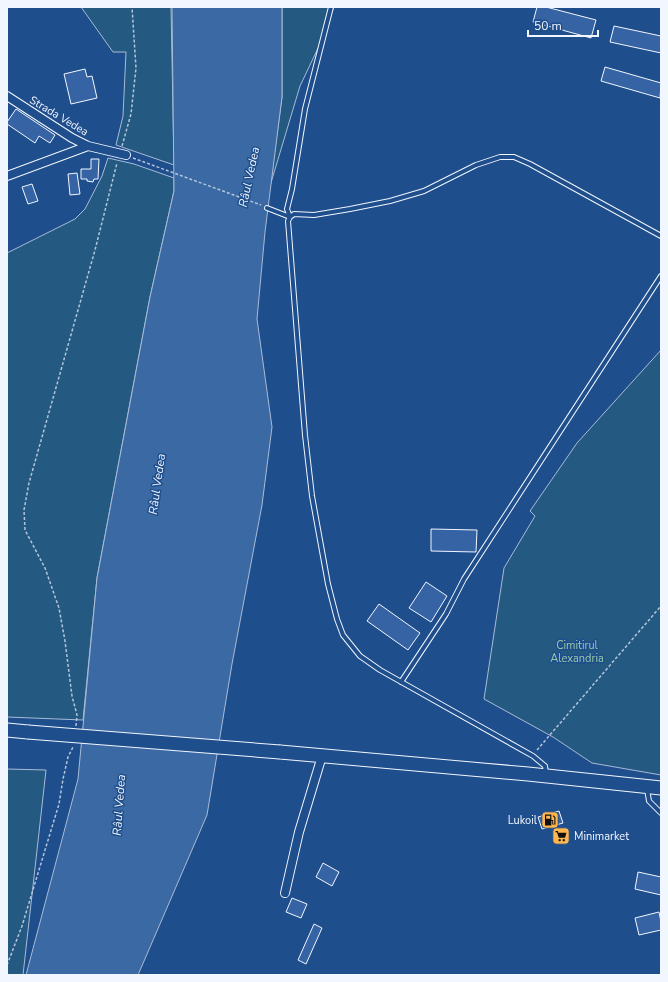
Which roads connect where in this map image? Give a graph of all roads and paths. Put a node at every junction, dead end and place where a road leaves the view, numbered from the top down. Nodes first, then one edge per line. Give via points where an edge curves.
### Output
1 (132, 7) edge
2 (331, 7) edge
3 (7, 96) edge
4 (88, 146) junction
5 (123, 154) junction
6 (7, 176) edge
7 (267, 208) joint
8 (290, 217) junction
9 (661, 236) edge
10 (661, 276) edge
11 (661, 606) edge
12 (401, 682) junction
13 (76, 729) dead end
14 (7, 730) edge
15 (75, 743) dead end
16 (322, 756) junction
17 (533, 756) junction
18 (546, 776) junction
19 (647, 787) junction
20 (661, 788) edge
21 (661, 813) edge
22 (285, 893) dead end
23 (7, 965) edge

1 - 5 path via 136,68
2 - 8 lane via 305,109 287,209
3 - 4 street, Strada Vedea
4 - 5 street, Strada Vedea
4 - 6 street
5 - 7 path
5 - 13 path via 29,483 24,510 25,530 45,568 59,608 77,715
7 - 8 lane
8 - 9 lane via 294,214 314,215 390,201 424,191 476,165 500,157 514,157
8 - 12 lane via 288,233 304,435 328,584 343,635 360,656
10 - 12 lane via 468,573 446,614
11 - 17 path
12 - 17 lane
14 - 16 main road, bridge
15 - 23 path via 68,757 57,812 22,926
16 - 18 main road
16 - 22 street via 299,832
17 - 18 lane via 545,766
18 - 19 main road
19 - 20 main road
19 - 21 lane via 649,801

